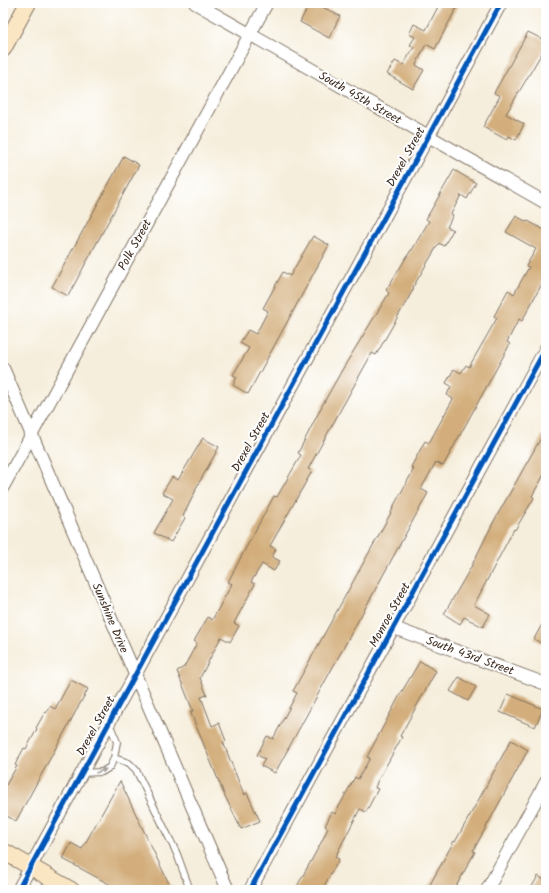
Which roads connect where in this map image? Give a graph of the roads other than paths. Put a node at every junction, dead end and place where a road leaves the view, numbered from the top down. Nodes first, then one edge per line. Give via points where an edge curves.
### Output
1 (28, 3) edge
2 (195, 3) edge
3 (267, 3) edge
4 (501, 3) edge
5 (250, 35) junction
6 (3, 49) edge
7 (428, 137) junction
8 (546, 203) edge
9 (546, 348) edge
10 (3, 368) edge
11 (32, 434) junction
12 (3, 487) edge
13 (394, 628) junction
14 (135, 675) junction
15 (546, 684) edge
16 (109, 723) junction
17 (114, 758) junction
18 (81, 773) junction
19 (546, 782) edge
20 (3, 851) edge
21 (30, 867) junction
22 (18, 890) edge
23 (71, 890) edge
24 (190, 890) edge
25 (228, 890) edge
26 (250, 890) edge
27 (487, 890) edge

1 - 6 street
2 - 5 street, South 45th Street
3 - 5 street, Polk Street
4 - 7 street, Drexel Street
5 - 7 street, South 45th Street
5 - 11 street, Polk Street
7 - 8 street, South 45th Street
7 - 14 street, Drexel Street
9 - 13 street, Monroe Street
10 - 11 street, Sunshine Drive
11 - 12 street, Polk Street
11 - 14 street, Sunshine Drive
13 - 15 street, South 43rd Street
13 - 26 street, Monroe Street
14 - 16 street, Drexel Street
14 - 25 street, Sunshine Drive
16 - 17 lane via 117,742
16 - 18 street, Drexel Street
18 -> 17 lane via 102,772 110,767
17 - 24 lane via 129,763 136,770 177,854
18 - 21 street, Drexel Street
19 - 27 street
20 - 21 street
21 - 22 street, Drexel Street
21 - 23 street

